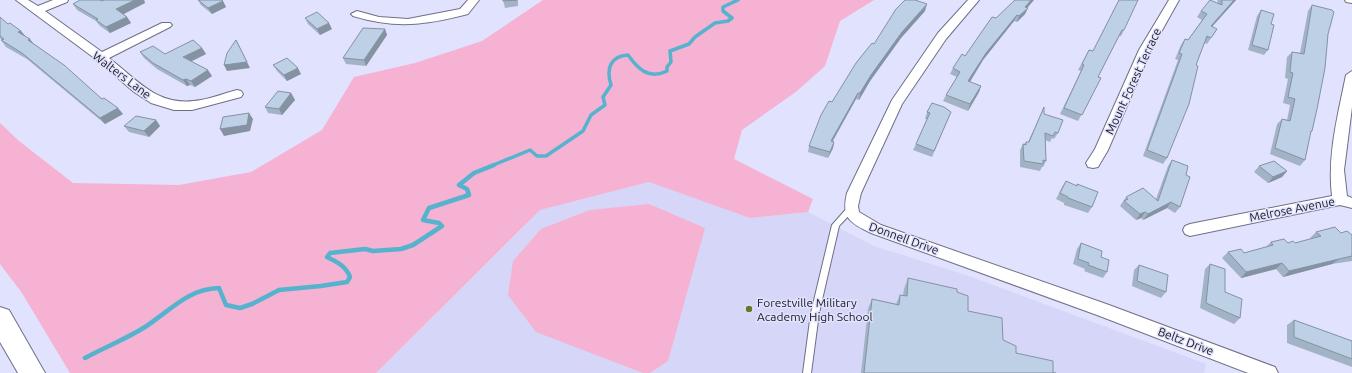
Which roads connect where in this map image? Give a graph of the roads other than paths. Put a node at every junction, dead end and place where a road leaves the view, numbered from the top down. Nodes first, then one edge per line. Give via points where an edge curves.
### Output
1 (21, 0) edge
2 (63, 0) edge
3 (474, 0) edge
4 (974, 0) edge
5 (1174, 0) edge
6 (38, 10) junction
7 (357, 14) dead end
8 (166, 25) dead end
9 (101, 57) junction
10 (1352, 75) edge
11 (237, 94) dead end
12 (1093, 163) dead end
13 (1346, 202) edge
14 (851, 209) junction
15 (1190, 230) dead end
16 (1103, 310) joint
17 (0, 318) edge
18 (32, 373) edge
19 (807, 373) edge
20 (1269, 373) edge

1 - 6 street, Walters Lane
2 - 6 street
3 - 7 street via 464,12 408,22 378,20
4 - 14 street via 942,36 896,104 854,193
5 - 12 street, Mount Forest Terrace via 1145,50
6 - 9 street, Walters Lane
8 - 9 street
9 - 11 street, Walters Lane via 140,91 166,104 194,105
10 - 13 street, Melrose Avenue via 1337,185
13 - 15 street, Melrose Avenue
14 - 16 street, Donnell Drive via 853,215 876,229
14 - 19 lane via 836,225 815,313
16 - 20 street, Beltz Drive
17 - 18 highway

